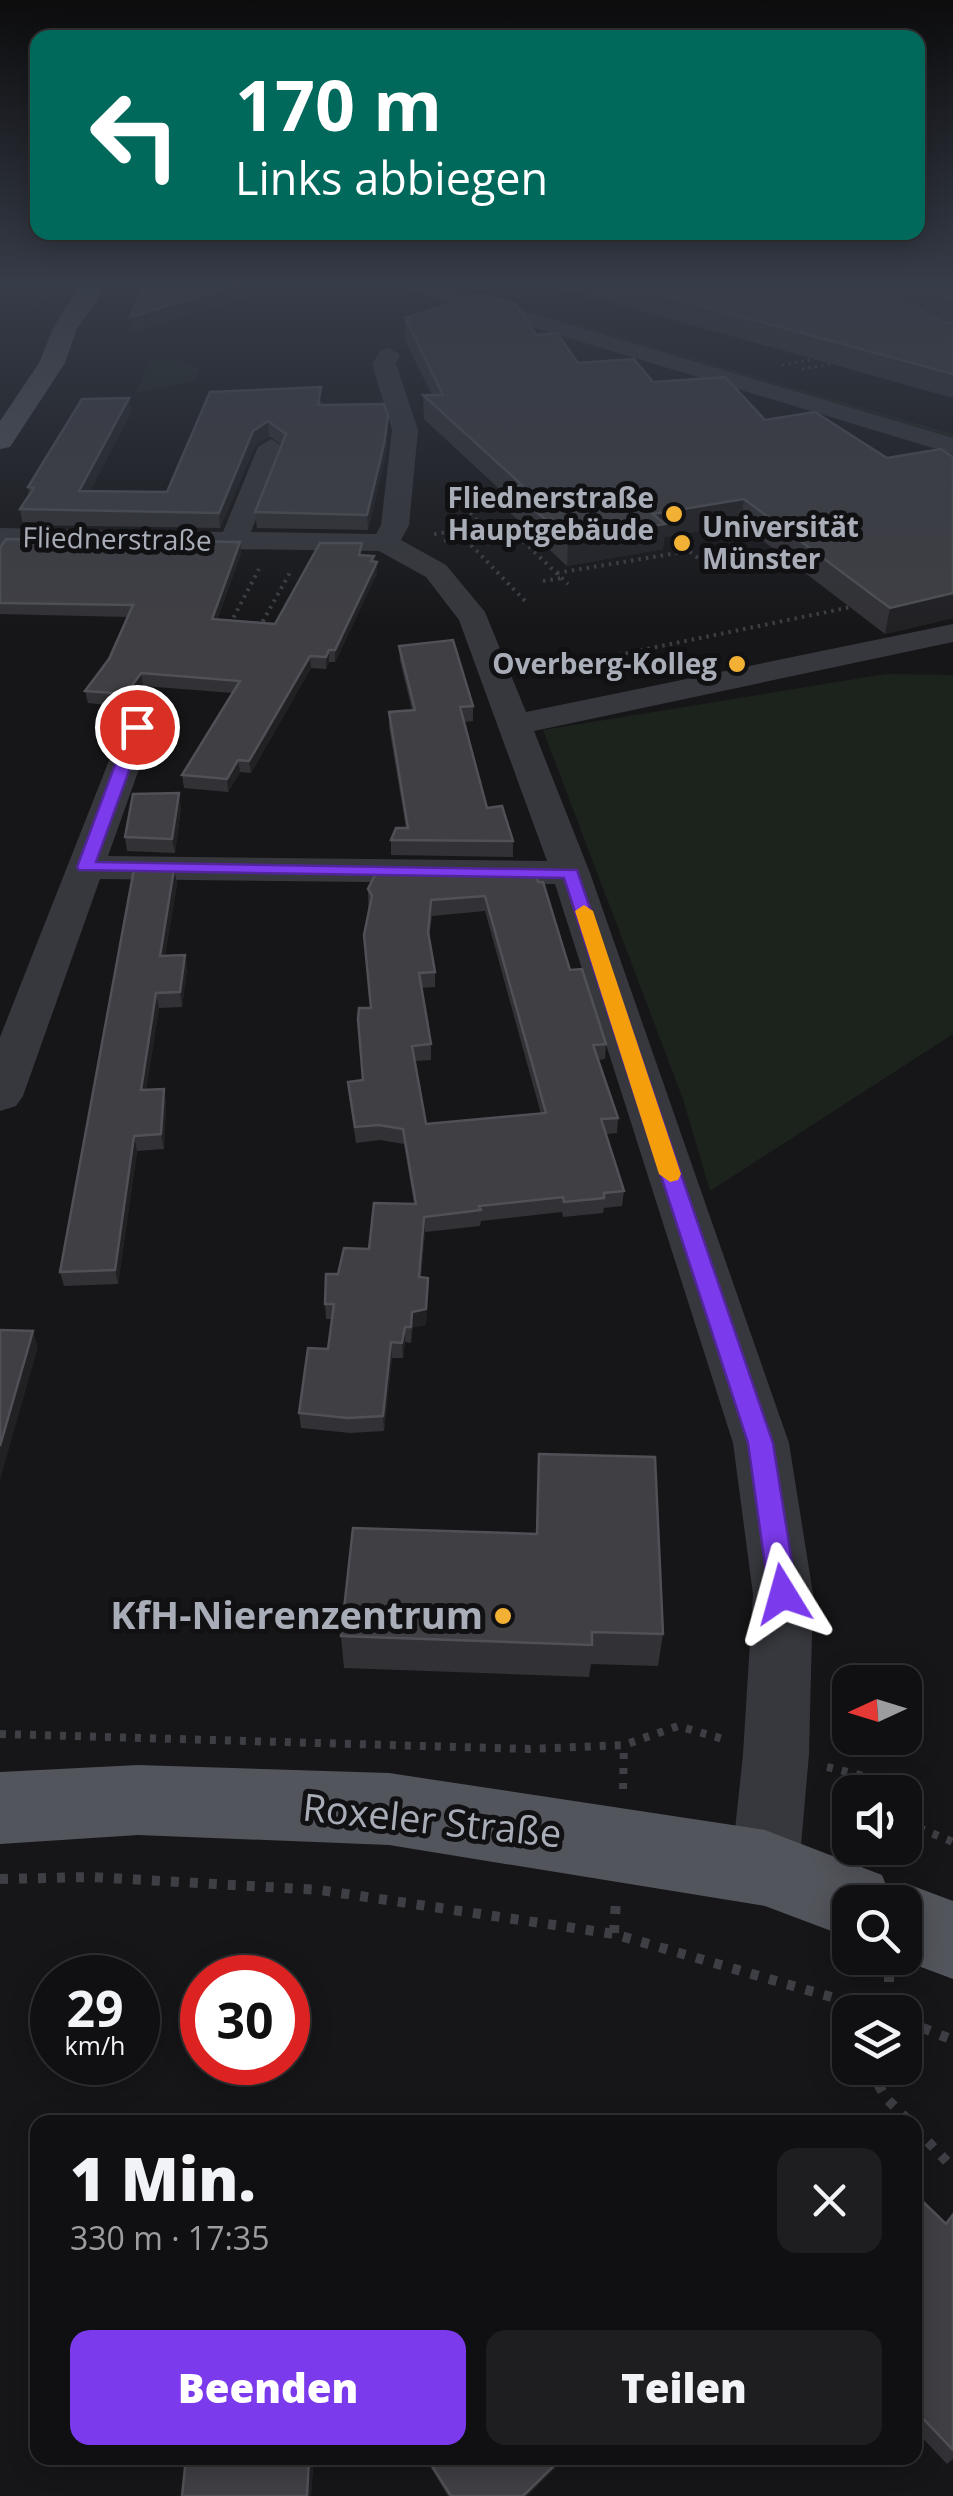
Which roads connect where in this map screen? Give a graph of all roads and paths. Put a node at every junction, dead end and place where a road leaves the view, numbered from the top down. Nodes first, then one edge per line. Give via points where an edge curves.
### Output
1 (29, 396) edge
2 (403, 396) edge
3 (787, 396) edge
4 (837, 396) edge
5 (953, 431) edge
6 (0, 441) edge
7 (953, 446) edge
8 (271, 447) edge
9 (470, 513) dead end
10 (462, 530) dead end
11 (512, 530) junction
12 (455, 531) dead end
13 (492, 533) dead end
14 (0, 537) edge
15 (469, 537) dead end
16 (462, 538) dead end
17 (234, 540) junction
18 (291, 541) junction
19 (385, 543) junction
20 (471, 545) dead end
21 (699, 559) dead end
22 (571, 571) junction
23 (559, 576) junction
24 (543, 581) dead end
25 (582, 581) dead end
26 (568, 584) dead end
27 (526, 602) dead end
28 (864, 604) edge
29 (243, 629) edge
30 (258, 630) edge
31 (953, 633) edge
32 (495, 680) junction
33 (512, 725) junction
34 (137, 727) dead end
35 (86, 867) junction
36 (571, 873) junction
37 (0, 1096) edge
38 (678, 1726) dead end
39 (0, 1734) edge
40 (0, 1808) edge
41 (922, 1829) edge
42 (953, 1842) edge
43 (765, 1868) junction
44 (0, 1879) edge
45 (832, 1893) edge
46 (922, 1928) edge
47 (953, 1940) edge
48 (832, 2000) edge
49 (922, 2028) edge
50 (953, 2040) edge
51 (879, 2085) edge
52 (902, 2115) edge
53 (922, 2135) edge
54 (953, 2168) edge

1 - 6 main road
2 - 19 street via 395,525
3 - 7 street
4 - 5 street
8 - 17 street, Fliednerstraße
9 - 11 path via 483,525 504,523
10 - 12 path
11 - 13 path
11 - 23 path
14 - 17 street, Fliednerstraße
15 - 16 path
17 - 18 street, Fliednerstraße
18 - 19 street, Fliednerstraße
18 - 29 path via 228,628
18 - 30 path
19 - 32 street, Fliednerstraße via 436,571 474,619
20 - 27 path
21 - 22 path via 689,551
22 - 23 path
22 - 25 path
23 - 24 path
23 - 26 path
28 - 32 path
31 - 33 street
32 - 33 street, Fliednerstraße
33 - 36 street, Fliednerstraße
34 - 35 street
35 - 36 street
35 - 37 street
36 - 43 street, Fliednerstraße via 761,1443 783,1594
38 - 39 path via 624,1745 530,1748
40 - 43 main road, Roxeler Straße via 138,1800 389,1809
41 - 42 path
43 - 45 main road, Roxeler Straße
44 - 48 path via 92,1877 320,1890 614,1934
46 - 47 main road
49 - 50 path
51 - 52 path
53 - 54 path

